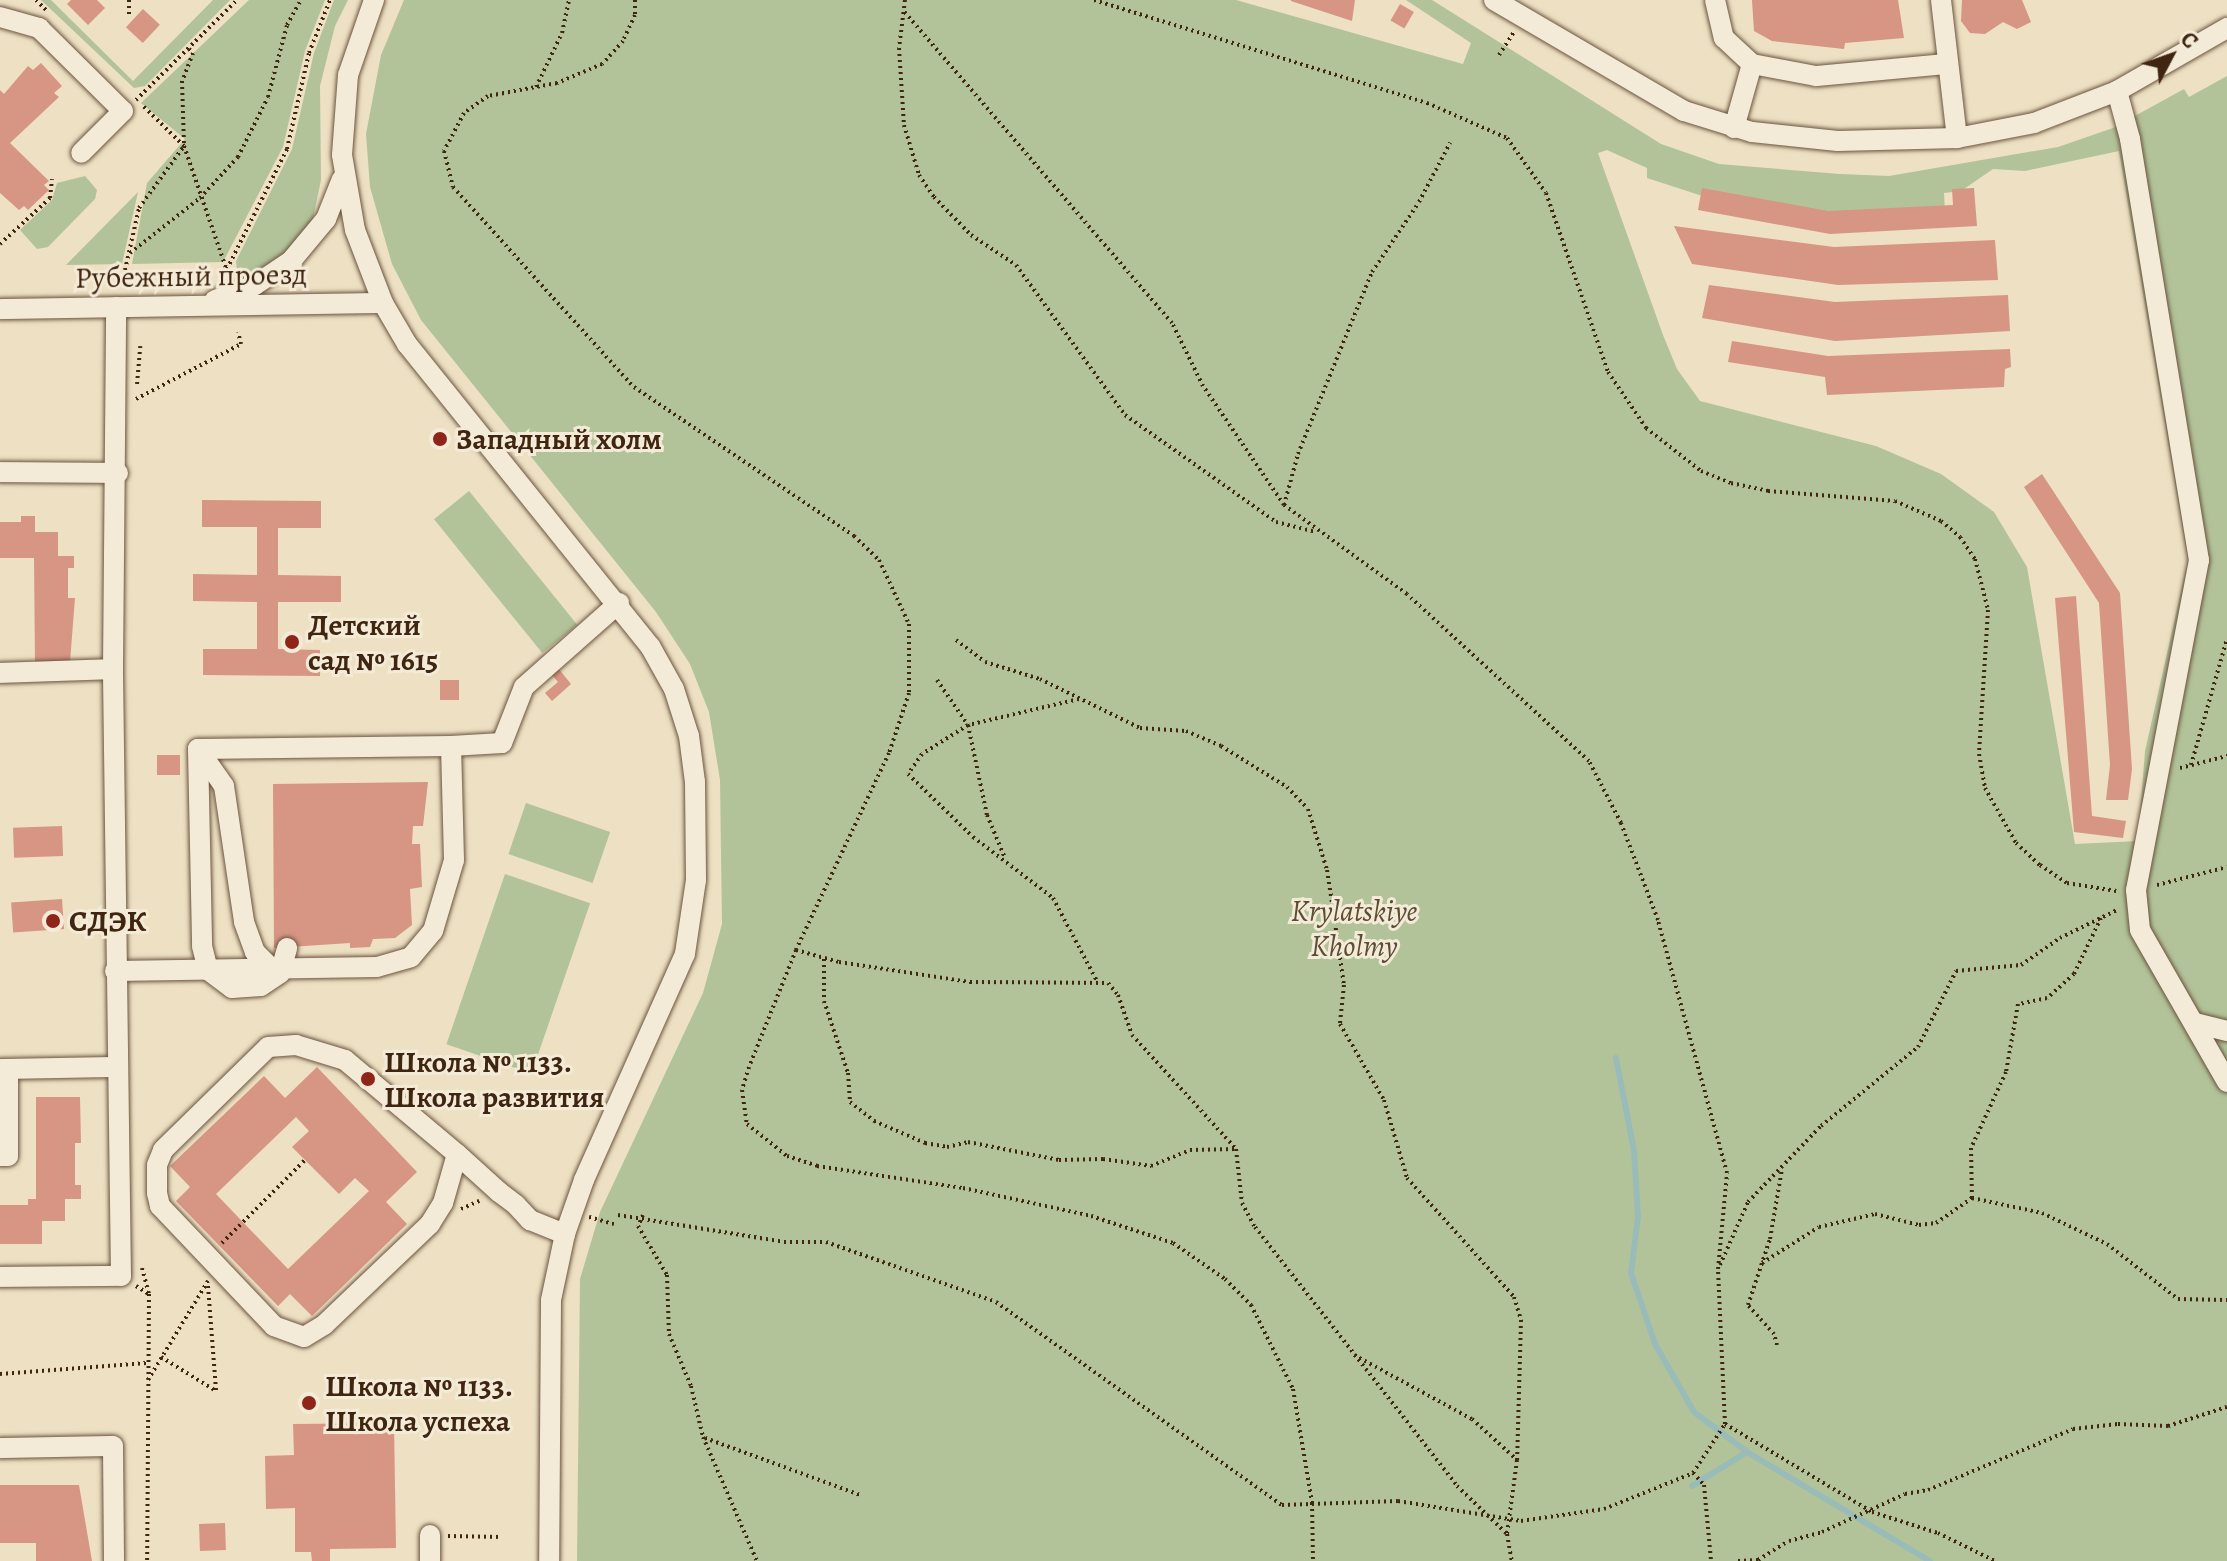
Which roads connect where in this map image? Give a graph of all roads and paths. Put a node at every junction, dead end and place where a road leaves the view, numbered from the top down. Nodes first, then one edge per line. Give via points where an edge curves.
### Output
1 (129, 0) edge
2 (237, 0) edge
3 (301, 0) edge
4 (330, 0) edge
5 (374, 0) edge
6 (569, 0) edge
7 (635, 0) edge
8 (905, 0) edge
9 (1094, 0) edge
10 (1494, 0) edge
11 (1715, 0) edge
12 (1941, 0) edge
13 (904, 11) junction
14 (0, 17) edge
15 (129, 17) dead end
16 (2227, 28) edge
17 (189, 49) junction
18 (1752, 64) junction
19 (1946, 64) junction
20 (536, 87) junction
21 (2117, 91) junction
22 (130, 105) junction
23 (1734, 128) junction
24 (1957, 138) junction
25 (1450, 143) dead end
26 (184, 146) junction
27 (81, 153) dead end
28 (344, 173) junction
29 (52, 179) dead end
30 (200, 198) junction
31 (0, 244) edge
32 (128, 254) junction
33 (125, 270) dead end
34 (383, 303) junction
35 (196, 306) junction
36 (116, 307) junction
37 (0, 309) edge
38 (238, 332) dead end
39 (136, 399) dead end
40 (0, 472) edge
41 (118, 473) junction
42 (1284, 505) junction
43 (1319, 532) junction
44 (619, 603) junction
45 (2227, 639) edge
46 (956, 640) dead end
47 (113, 669) junction
48 (0, 673) edge
49 (937, 680) dead end
50 (1079, 699) junction
51 (968, 725) junction
52 (451, 746) junction
53 (198, 749) junction
54 (2227, 756) edge
55 (2191, 765) junction
56 (2158, 773) junction
57 (1005, 859) junction
58 (2227, 867) edge
59 (2136, 890) junction
60 (2101, 918) junction
61 (287, 948) dead end
62 (796, 950) junction
63 (824, 959) junction
64 (272, 969) junction
65 (115, 971) junction
66 (1098, 983) junction
67 (2195, 1023) junction
68 (2227, 1031) edge
69 (116, 1067) junction
70 (4, 1069) edge
71 (2227, 1082) edge
72 (1236, 1149) junction
73 (457, 1154) junction
74 (0, 1156) edge
75 (305, 1160) dead end
76 (1782, 1167) junction
77 (499, 1192) junction
78 (1972, 1198) junction
79 (618, 1215) dead end
80 (643, 1215) junction
81 (430, 1224) junction
82 (565, 1234) junction
83 (208, 1257) junction
84 (1762, 1263) junction
85 (1718, 1269) junction
86 (121, 1276) junction
87 (0, 1277) edge
88 (208, 1282) junction
89 (2227, 1300) edge
90 (1777, 1345) dead end
91 (1352, 1354) junction
92 (161, 1357) junction
93 (147, 1363) junction
94 (0, 1374) edge
95 (146, 1382) junction
96 (2227, 1407) edge
97 (1725, 1424) junction
98 (703, 1437) junction
99 (0, 1448) edge
100 (1517, 1460) junction
101 (1693, 1473) junction
102 (860, 1495) dead end
103 (1312, 1503) junction
104 (1872, 1512) junction
105 (1488, 1515) junction
106 (1512, 1519) junction
107 (1507, 1534) junction
108 (430, 1535) joint
109 (502, 1537) dead end
110 (114, 1561) edge
111 (147, 1561) edge
112 (430, 1561) edge
113 (549, 1561) edge
114 (757, 1561) edge
115 (1313, 1561) edge
116 (1512, 1561) edge
117 (1711, 1561) edge
118 (1738, 1561) edge
119 (1995, 1561) edge

1 - 15 path
2 - 17 path
3 - 30 path via 287,25 255,125 238,157
4 - 30 path via 309,53 287,149 227,269
5 - 28 street via 348,75
6 - 20 path via 562,33
7 - 20 path via 635,15 623,41 602,64
8 - 13 path
9 - 59 path via 1427,103 1507,138 1546,193 1608,372 1646,428 1701,471 1731,483 1895,501 1941,521 1960,537 1975,559 1988,610 1979,754 1998,818 2016,843 2067,883 2098,891
10 - 23 street via 1651,95
11 - 18 street via 1724,38
12 - 19 street
13 - 42 path via 1172,323 1203,386
13 - 43 path via 899,48 904,125 919,175 934,197 971,235 1016,265 1125,415 1276,522
14 - 22 street via 39,28
16 - 21 street
17 - 22 path
17 - 26 path via 193,53 182,81
18 - 19 street via 1816,76
18 - 23 street
19 - 24 street
20 - 62 path via 488,96 464,113 451,132 444,151 447,169 465,205 634,387 854,536 879,560 909,624 909,693 889,753
21 - 24 street via 2034,123
21 - 56 street via 2130,139 2199,560
22 - 26 path
22 - 27 street
23 - 24 street via 1838,141
25 - 42 path via 1419,202 1372,272 1298,454
26 - 30 path
26 - 32 path via 139,208
28 - 34 street via 355,230
28 - 35 street via 326,219 291,261 255,285
29 - 31 path via 50,198
30 - 32 path
32 - 33 path
34 - 35 street, Рубежный проезд
34 - 44 street via 407,344
35 - 36 street, Рубежный проезд
36 - 37 street, Рубежный проезд
36 - 41 street
38 - 39 path via 241,344
40 - 41 street
41 - 47 street
42 - 43 path
43 - 85 path via 1407,594 1589,761 1621,823 1658,920 1717,1130 1727,1173
44 - 52 street via 524,687 502,743
44 - 82 street via 674,689 689,736 697,828 693,918 672,988
45 - 55 path
46 - 50 path via 985,662 1040,679
47 - 48 street
47 - 65 street
49 - 51 path
50 - 51 path
50 - 100 path via 1140,728 1186,731 1221,746 1287,787 1308,809 1334,916 1344,985 1340,1024 1384,1100 1407,1178 1514,1297 1521,1320
51 - 57 path via 987,815
51 - 57 path via 922,754 908,774 973,837
52 - 53 street
52 - 64 street via 454,860 433,931 411,957 377,967
53 - 61 street via 202,946 208,970 232,988 261,986 280,973
53 - 64 street via 224,786 244,922 255,952
54 - 55 path
55 - 56 path
56 - 59 street
57 - 66 path via 1053,898
58 - 59 path
59 - 60 path via 2127,905
59 - 67 street via 2140,930
60 - 76 path via 2021,965 1956,971 1918,1047 1821,1126
60 - 78 path via 2074,974 2047,998 2018,1004 2006,1072 1971,1148
62 - 63 path
62 - 103 path via 742,1090 747,1124 761,1140 817,1166 963,1188 1091,1216 1173,1243 1225,1279 1251,1305 1270,1337 1293,1389
63 - 66 path via 970,982
63 - 72 path via 824,1001 848,1073 850,1102 874,1121 925,1143 947,1147 968,1142 1059,1160 1151,1166 1190,1150
64 - 65 street
65 - 69 street
66 - 72 path via 1108,983 1118,995 1132,1035
67 - 68 street
67 - 71 street
69 - 70 street
69 - 86 street
70 - 74 street via 8,1156
72 - 91 path via 1242,1203 1255,1227
73 - 77 street
73 - 81 street
73 - 83 street via 345,1060 296,1045 268,1047 163,1150 157,1165 160,1206
75 - 83 path
76 - 84 path
76 - 85 path via 1748,1202
77 - 81 path
77 - 82 street via 530,1220
78 - 84 path via 1936,1223 1919,1225 1875,1214 1819,1227
78 - 89 path via 2042,1213 2107,1244 2178,1299
79 - 80 path
80 - 98 path via 638,1226 667,1275 669,1334 691,1386
80 - 103 path via 784,1242 826,1242 996,1302 1281,1505
81 - 83 street via 324,1325 304,1337 274,1326
82 - 113 street via 551,1300 548,1348
83 - 88 path
84 - 90 path via 1748,1305 1774,1334
85 - 97 path
86 - 87 street
86 - 93 path via 149,1294
88 - 92 path
88 - 92 path via 216,1391
91 - 100 path via 1472,1419
91 - 105 path via 1381,1383 1457,1486
92 - 95 path
93 - 94 path
93 - 95 path
95 - 111 path
96 - 104 path via 2168,1426 2073,1429
97 - 101 path
97 - 104 path
98 - 102 path
98 - 114 path
99 - 110 street via 113,1446
100 - 106 path
101 - 106 path via 1604,1509
101 - 117 path via 1704,1485
103 - 105 path via 1398,1501
103 - 115 path
104 - 118 path via 1789,1541 1758,1560
104 - 119 path via 1938,1533
105 - 106 path
105 - 107 path
106 - 107 path
107 - 116 path
108 - 109 path
108 - 112 street

